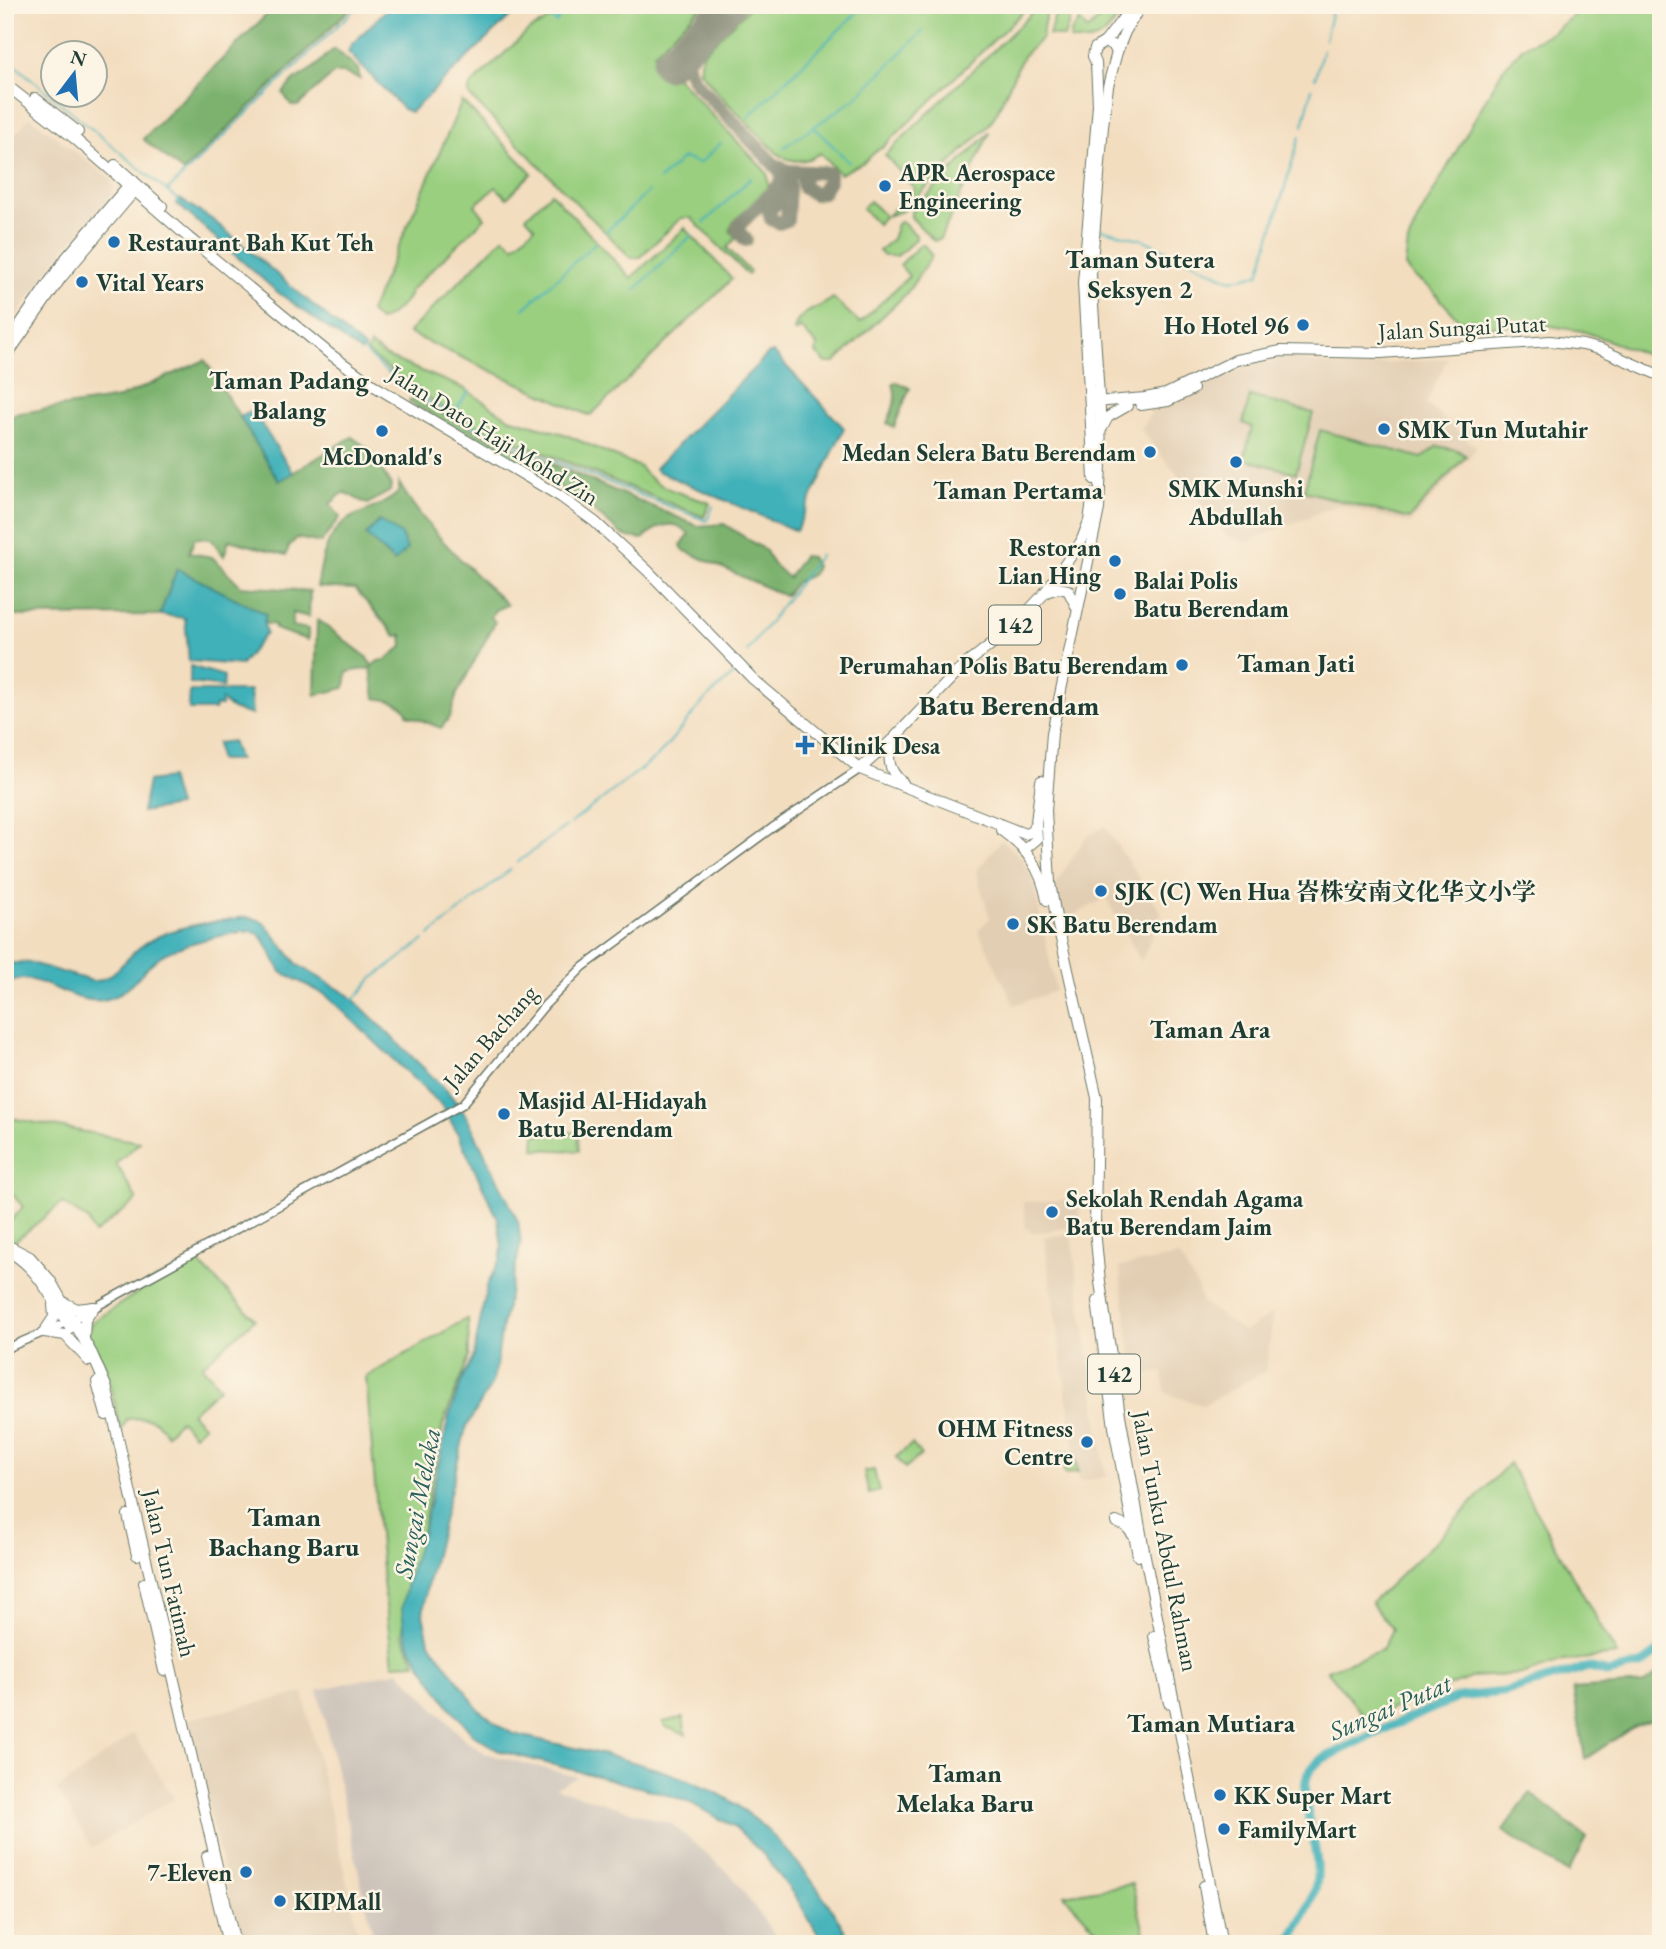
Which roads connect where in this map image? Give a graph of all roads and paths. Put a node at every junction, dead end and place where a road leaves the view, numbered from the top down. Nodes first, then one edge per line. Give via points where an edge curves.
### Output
1 (1133, 5) edge
2 (1141, 5) edge
3 (1105, 43) junction
4 (1117, 52) junction
5 (1096, 63) junction
6 (1114, 63) junction
7 (5, 77) edge
8 (5, 84) edge
9 (115, 173) junction
10 (134, 185) junction
11 (117, 206) junction
12 (154, 207) junction
13 (220, 262) junction
14 (5, 346) edge
15 (5, 358) edge
16 (1661, 376) edge
17 (1097, 381) junction
18 (1126, 403) junction
19 (1095, 405) junction
20 (1101, 432) junction
21 (1043, 595) junction
22 (1077, 608) junction
23 (1052, 733) junction
24 (896, 736) junction
25 (860, 768) junction
26 (913, 790) junction
27 (984, 818) junction
28 (1036, 822) junction
29 (1025, 849) junction
30 (5, 1244) edge
31 (5, 1250) edge
32 (54, 1295) junction
33 (94, 1307) junction
34 (69, 1321) junction
35 (44, 1332) junction
36 (87, 1345) junction
37 (5, 1349) edge
38 (89, 1362) junction
39 (1116, 1522) dead end
40 (1135, 1538) junction
41 (228, 1944) edge
42 (235, 1944) edge
43 (1214, 1944) edge
44 (1222, 1944) edge

1 - 3 main road, 142
2 - 4 main road, 142
3 - 4 main road
3 - 5 main road, 142 via 1095,48
4 - 6 main road, 142
5 - 6 main road via 1107,67
5 - 19 main road, Jalan Tunku Abdul Rahman / 142 via 1098,106 1083,283
6 - 17 main road, Jalan Tunku Abdul Rahman / 142 via 1104,113 1091,252
7 - 10 main road via 56,113
8 - 9 main road
9 - 10 main road
9 - 11 main road via 121,188
10 - 11 main road
10 - 12 main road
10 - 13 main road
11 - 12 main road via 134,201
11 - 14 main road via 66,258
11 - 15 main road
12 - 13 main road
13 - 25 main road, Jalan Dato Haji Mohd Zin via 280,315 376,387 595,522 753,679
16 - 18 main road, Jalan Sungai Putat via 1602,350 1550,341 1381,353 1281,351 1259,354 1176,398
17 - 18 main road via 1107,393
17 - 19 main road, Jalan Tunku Abdul Rahman / 142
18 - 19 main road, Jalan Sungai Putat
18 - 20 main road via 1108,416
19 - 20 main road, Jalan Tunku Abdul Rahman / 142
19 - 21 main road, Jalan Tunku Abdul Rahman / 142 via 1094,487 1085,534
20 - 22 main road, Jalan Tunku Abdul Rahman / 142 via 1099,509
21 - 22 main road via 1066,589
21 - 24 main road, 142 via 1012,628 961,668
22 - 23 main road, Jalan Tunku Abdul Rahman / 142
23 - 28 main road
23 - 44 main road, Jalan Tunku Abdul Rahman / 142 via 1046,796 1048,860 1063,956 1096,1092 1095,1222 1100,1283 1145,1556
24 - 25 main road, Jalan Bachang / 142
24 - 26 main road via 888,754 890,766
25 - 26 main road, Jalan Dato Haji Mohd Zin
25 - 33 street, Jalan Bachang via 583,967 545,1005 463,1104
26 - 27 main road, Jalan Dato Haji Mohd Zin
27 - 28 main road via 1026,834
27 - 29 main road
28 - 29 main road via 1037,839
29 - 40 main road, Jalan Tunku Abdul Rahman / 142 via 1041,877 1091,1095 1092,1256 1112,1411
30 - 32 main road, Jalan Tun Fatimah via 36,1262
31 - 32 main road, Jalan Tun Fatimah via 29,1267
32 - 33 main road via 72,1308
32 - 34 main road, Jalan Tun Fatimah
32 - 35 main road via 54,1317
33 - 34 street, Jalan Bachang
33 - 36 main road via 83,1326
34 - 35 street, Jalan Bachang
34 - 36 main road, Jalan Tun Fatimah
34 - 38 main road, Jalan Tun Fatimah
35 - 37 street, Jalan Bachang
35 - 38 main road via 65,1335
36 - 42 main road, Jalan Tun Fatimah via 109,1398
38 - 41 main road, Jalan Tun Fatimah via 108,1420
39 - 40 main road
40 - 43 main road, Jalan Tunku Abdul Rahman / 142

